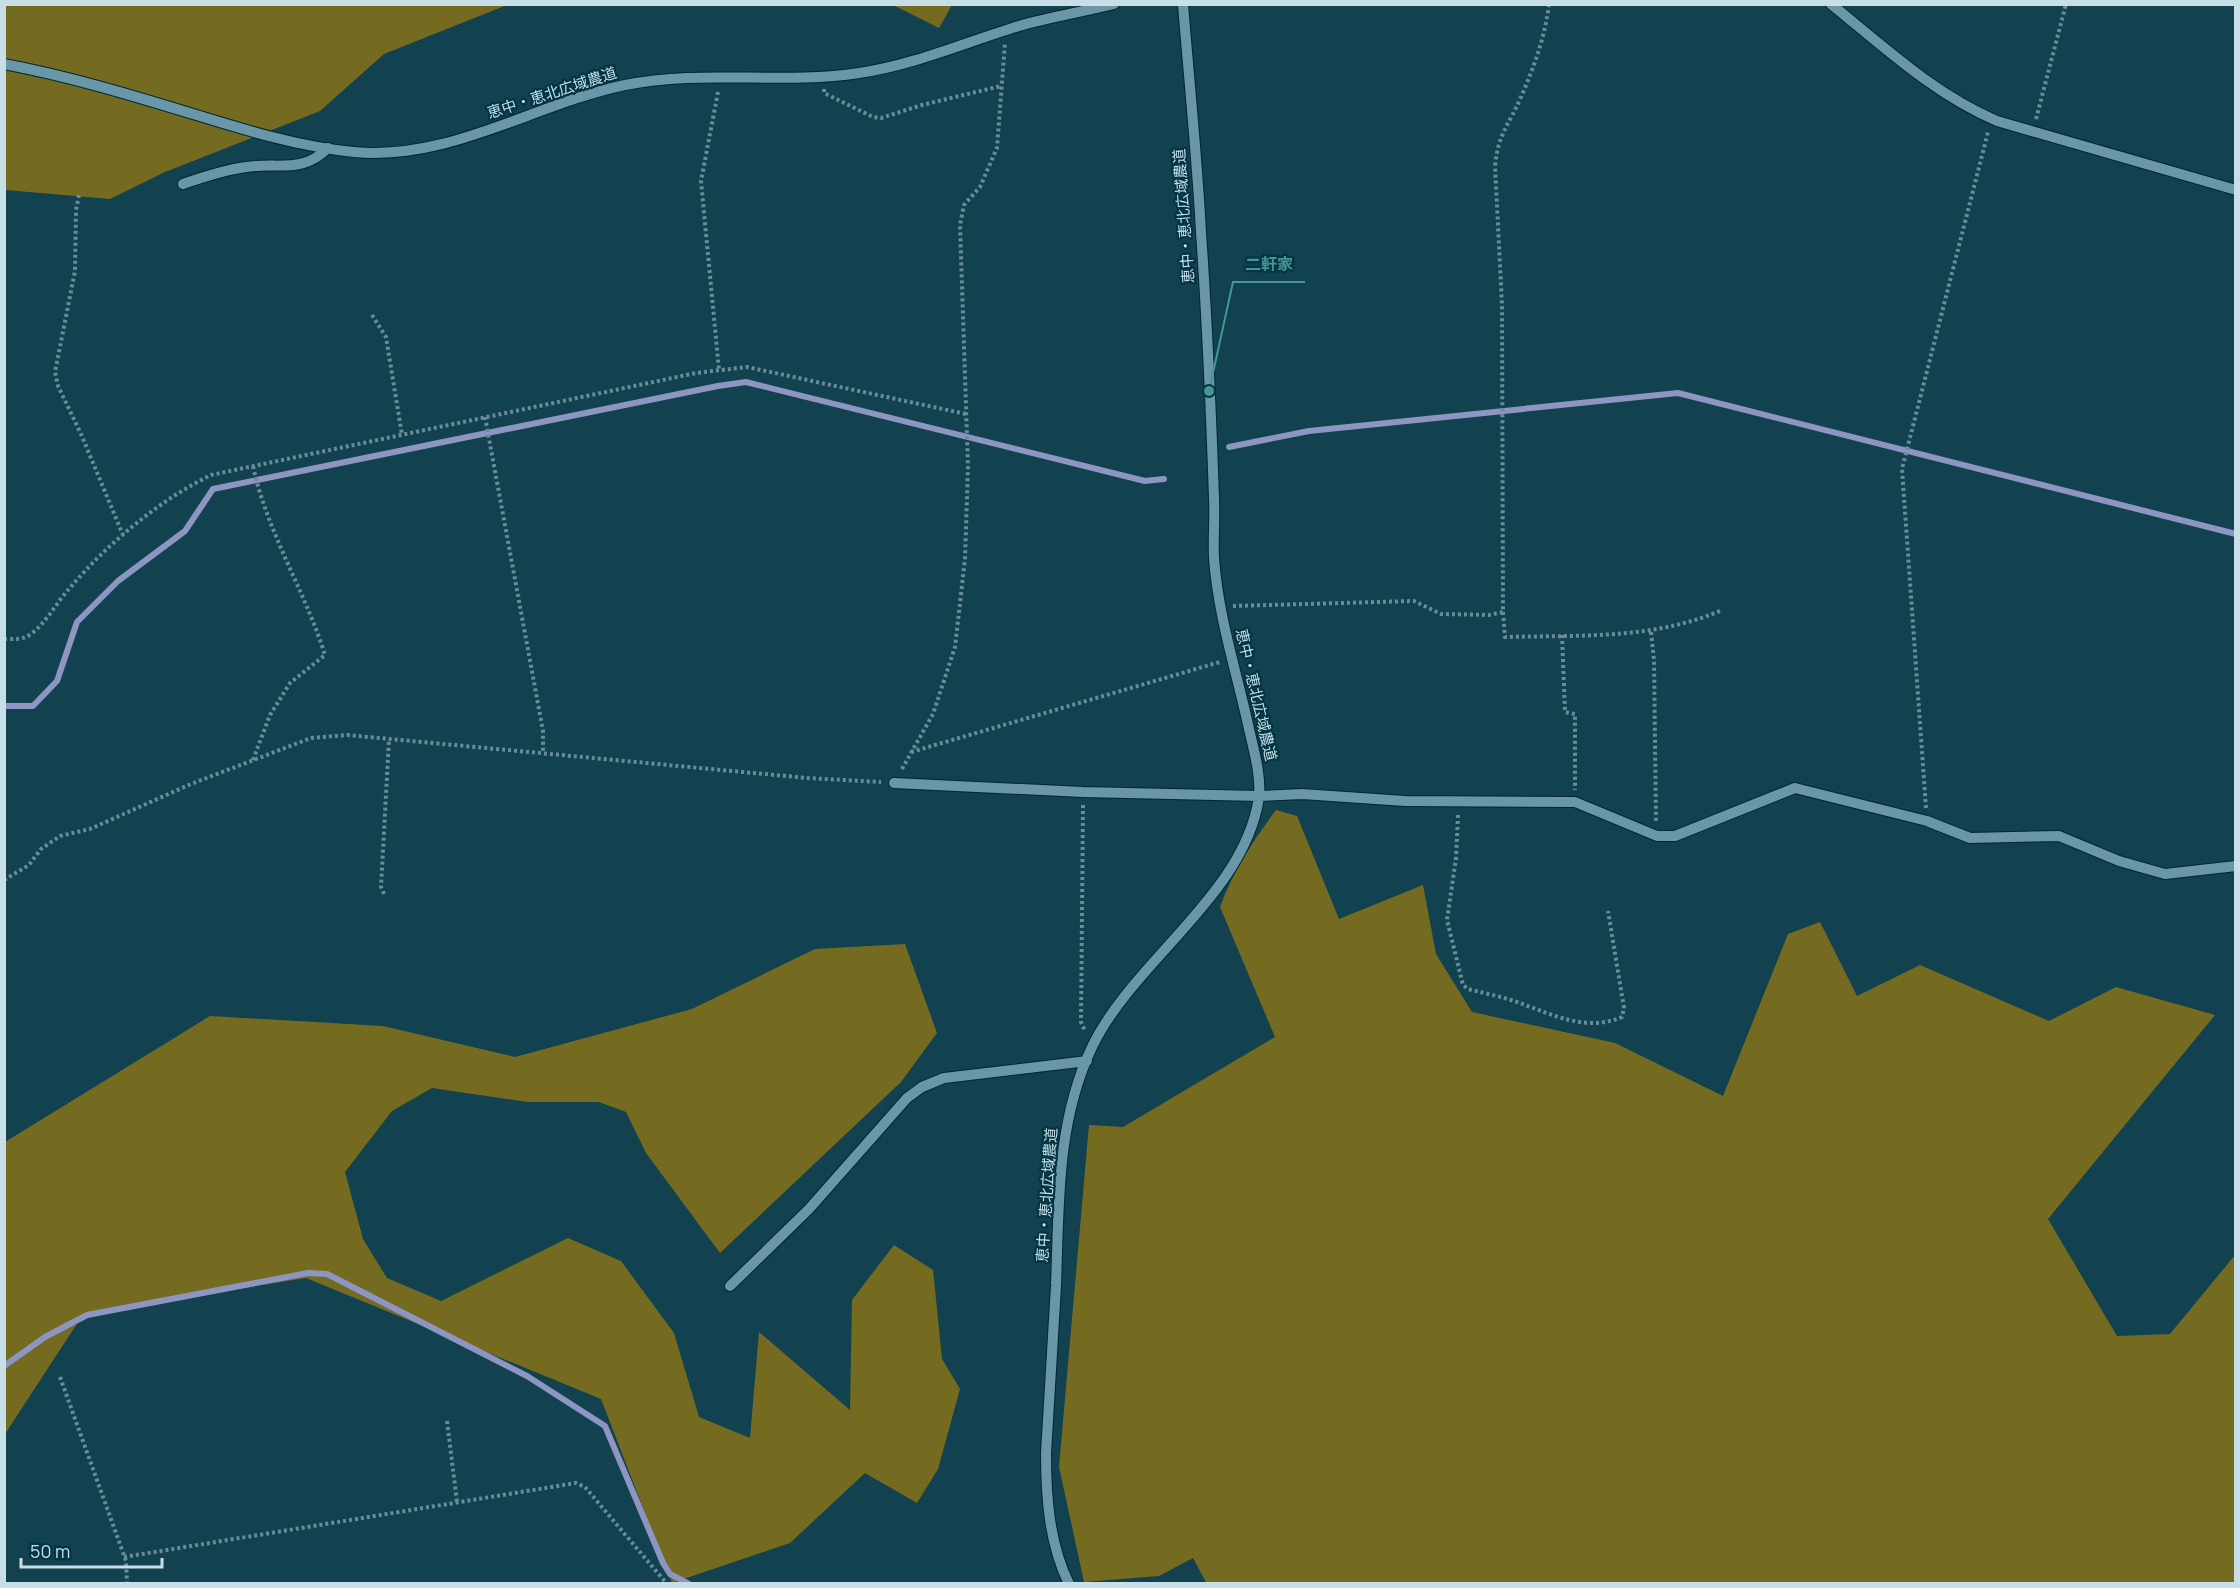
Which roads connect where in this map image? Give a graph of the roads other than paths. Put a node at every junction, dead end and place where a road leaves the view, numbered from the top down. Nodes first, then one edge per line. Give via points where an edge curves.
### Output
1 (1114, 4) edge
2 (1183, 4) edge
3 (1831, 4) edge
4 (4, 64) edge
5 (328, 148) junction
6 (183, 184) dead end
7 (2235, 190) edge
8 (894, 783) road end
9 (1259, 796) junction
10 (2235, 866) edge
11 (1086, 1061) junction
12 (730, 1286) dead end
13 (1069, 1584) edge

1 - 5 street, 恵中・恵北広域農道 via 1006,30 880,69 824,75 657,80 601,91 434,146 389,152
2 - 9 street, 恵中・恵北広域農道 via 1202,234 1215,502 1214,557 1220,606 1257,767
3 - 7 street via 1935,88 1971,110
4 - 5 street, 恵中・恵北広域農道
5 - 6 street via 316,161 283,167 247,166
8 - 9 street
9 - 10 street via 1575,802 1657,836 1675,836 1795,788 1927,821 1970,838 2059,836 2119,861 2165,874
9 - 11 street, 恵中・恵北広域農道 via 1237,857 1180,932 1127,992
11 - 12 street via 944,1078 921,1087 809,1209
11 - 13 street, 恵中・恵北広域農道 via 1066,1124 1046,1453 1052,1532

